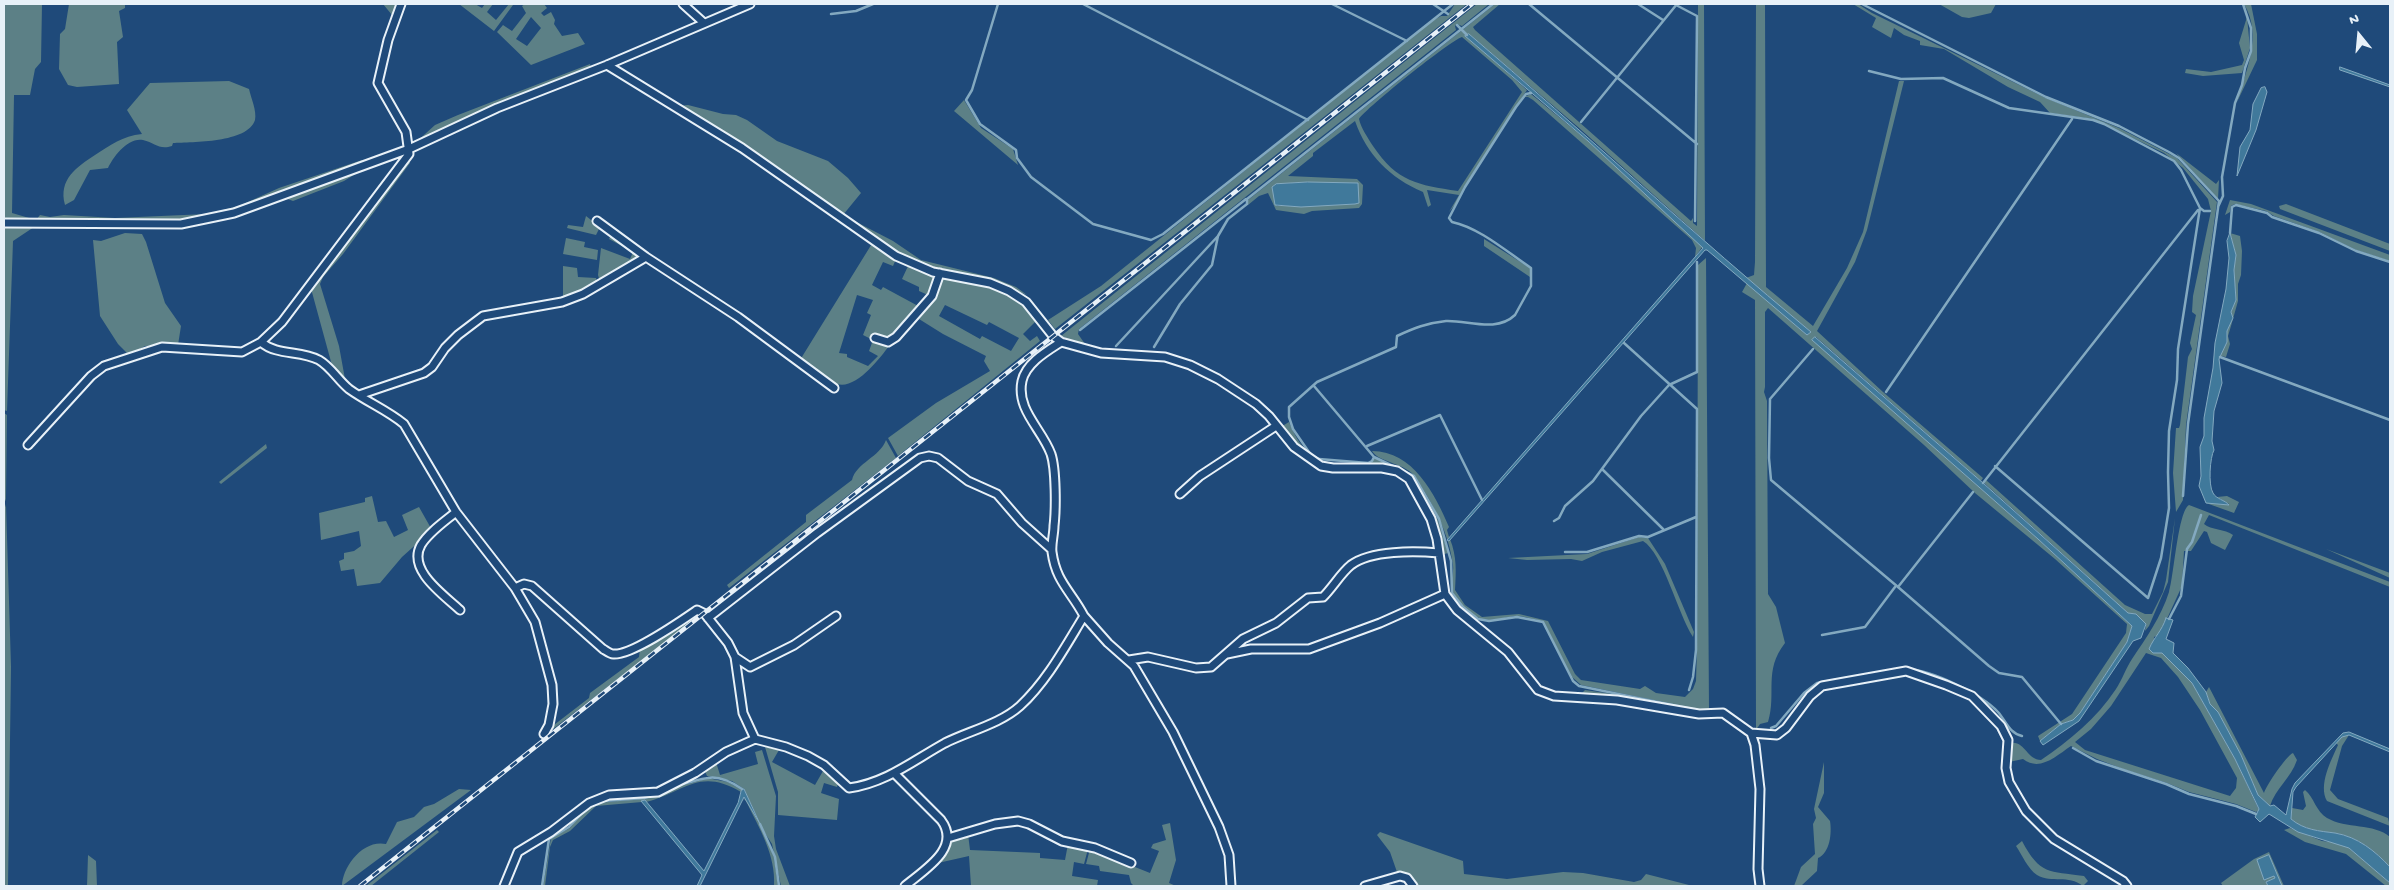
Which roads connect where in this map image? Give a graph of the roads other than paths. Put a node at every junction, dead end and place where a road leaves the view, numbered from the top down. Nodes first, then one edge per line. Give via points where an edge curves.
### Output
1 (401, 4) edge
2 (683, 4) edge
3 (750, 4) edge
4 (704, 23) junction
5 (607, 65) junction
6 (409, 148) junction
7 (597, 221) dead end
8 (4, 223) edge
9 (646, 257) junction
10 (940, 274) junction
11 (875, 338) dead end
12 (261, 342) junction
13 (1061, 342) junction
14 (834, 388) dead end
15 (359, 395) junction
16 (1276, 426) junction
17 (28, 444) dead end
18 (1180, 494) dead end
19 (456, 512) junction
20 (1051, 549) junction
21 (1439, 553) junction
22 (515, 588) junction
23 (1445, 594) junction
24 (460, 610) dead end
25 (836, 616) dead end
26 (1084, 616) junction
27 (708, 618) junction
28 (1226, 654) junction
29 (735, 657) junction
30 (1129, 660) junction
31 (1751, 733) junction
32 (544, 734) dead end
33 (755, 739) junction
34 (894, 774) junction
35 (948, 838) junction
36 (1131, 863) dead end
37 (504, 886) edge
38 (905, 886) edge
39 (1231, 886) edge
40 (1365, 886) edge
41 (1413, 886) edge
42 (1760, 886) edge
43 (2127, 886) edge

1 - 6 street via 378,83 406,132
2 - 4 street
3 - 4 street
4 - 5 street
5 - 6 street via 497,108
5 - 10 street via 742,148 896,256
6 - 8 street via 207,220 181,224
6 - 12 street via 402,165 282,322
7 - 9 street
9 - 14 street via 738,318
9 - 15 street via 583,294 562,302 483,316 444,348 424,373
10 - 11 street via 932,296 896,337 888,342
10 - 13 street via 990,282 1009,291 1026,302
12 - 15 street via 269,349 319,360
12 - 17 street via 242,352 162,347 104,366
13 - 16 street via 1101,353 1165,357 1190,365 1256,404
13 - 20 street via 1031,366 1022,380 1021,391 1023,404 1052,455 1055,505
15 - 19 street via 404,424
16 - 18 street via 1200,476
16 - 21 street via 1294,446 1321,466 1382,468 1408,479 1431,518
19 - 22 street
19 - 24 street via 429,535 417,556 421,570
20 - 26 street via 1059,579
20 - 27 street via 997,494 968,481 938,458 920,458
21 - 23 street
21 - 28 street via 1409,551 1358,560 1323,597 1308,598 1276,623 1243,639
22 - 27 street via 524,584 532,586 602,649 612,654 625,652 697,610
22 - 32 street via 535,622 552,685 553,704
23 - 28 street via 1314,647 1251,649
23 - 31 street via 1457,610 1508,652 1538,690 1554,696 1617,700 1698,714 1723,713
25 - 29 street via 794,646 750,667
26 - 30 street via 1108,643
26 - 34 street via 1046,676 1019,707 946,743
27 - 29 street
28 - 30 street via 1218,663 1204,669 1148,658
29 - 33 street via 743,713
30 - 39 street via 1173,732 1220,826 1229,855
31 - 42 street via 1760,789
31 - 43 street via 1777,735 1810,696 1829,684 1906,671 1946,685 1972,696 2001,726 2008,740 2006,768 2009,782 2026,811 2054,839
33 - 34 street via 808,756 824,765 849,788
33 - 37 street via 658,792 609,795 589,803 518,852
34 - 35 street via 941,820 947,828
35 - 36 street via 995,824 1018,821 1062,841 1095,848
35 - 38 street via 937,860
40 - 41 street via 1400,876 1407,878

